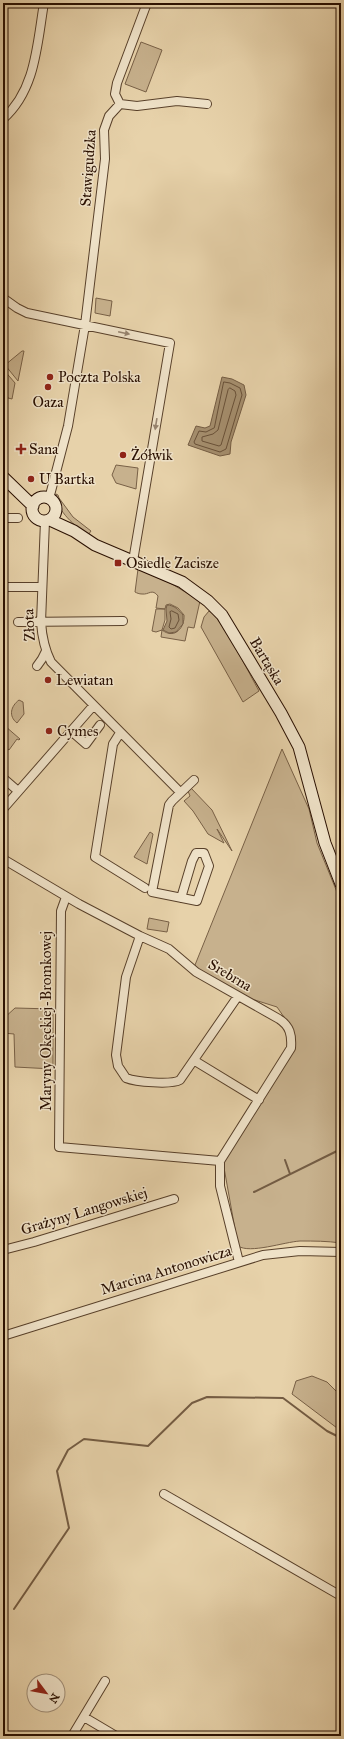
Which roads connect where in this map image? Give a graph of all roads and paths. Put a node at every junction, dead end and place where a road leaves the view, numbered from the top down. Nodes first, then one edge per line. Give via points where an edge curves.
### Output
1 (44, 3) edge
2 (147, 3) edge
3 (120, 104) junction
4 (207, 104) dead end
5 (3, 119) edge
6 (3, 298) edge
7 (85, 325) junction
8 (4, 478) edge
9 (41, 501) junction
10 (56, 509) junction
11 (3, 518) edge
12 (18, 518) dead end
13 (47, 520) junction
14 (74, 531) junction
15 (133, 560) junction
16 (3, 587) edge
17 (42, 587) junction
18 (122, 621) dead end
19 (18, 622) dead end
20 (41, 622) junction
21 (46, 651) junction
22 (36, 666) dead end
23 (93, 706) junction
24 (100, 726) dead end
25 (71, 731) junction
26 (120, 732) junction
27 (3, 778) edge
28 (194, 780) dead end
29 (18, 791) junction
30 (180, 792) junction
31 (3, 809) edge
32 (3, 859) edge
33 (341, 884) edge
34 (145, 888) dead end
35 (66, 897) junction
36 (181, 898) junction
37 (140, 936) junction
38 (238, 996) junction
39 (195, 1061) junction
40 (259, 1100) junction
41 (220, 1161) junction
42 (174, 1199) dead end
43 (3, 1250) edge
44 (341, 1252) edge
45 (239, 1262) junction
46 (3, 1336) edge
47 (164, 1494) dead end
48 (341, 1596) edge
49 (105, 1681) dead end
50 (84, 1717) junction
51 (72, 1736) edge
52 (116, 1736) edge

1 - 5 street via 29,84 14,109
2 - 3 street via 115,90 116,99
3 - 4 street via 137,106 176,100
3 - 7 street, Stawigudzka via 109,116 104,130 104,159
6 - 7 street via 27,313
7 - 9 street, Stawigudzka via 68,426
7 -> 15 street via 170,343
8 - 9 street, Bartąska
9 - 10 street, Bartąska via 53,502
9 - 13 street, Bartąska via 33,511 36,517
10 - 13 street via 54,515
10 - 14 street, Bartąska
11 - 12 street
13 - 14 street, Bartąska
13 - 17 street, Złota
14 - 15 street, Bartąska via 95,545
15 - 33 street, Bartąska via 182,582 222,615 299,747 325,843
16 - 17 street
17 - 20 street, Złota
18 - 20 street
19 - 20 street
20 - 21 street, Złota
21 - 22 street
21 - 23 street, Złota via 51,662
23 - 25 street
23 - 26 street, Złota
24 - 25 street via 86,744
25 - 29 street
26 - 30 street, Złota
26 - 34 street via 112,744 95,856
27 - 29 street
28 - 30 street
29 - 31 street
30 - 36 street via 169,805 152,892
32 - 35 street, Srebrna
35 - 37 street, Srebrna
35 - 41 street, Maryny Okęckiej-Bromkowej via 61,911 59,1147
36 - 36 street via 197,901 209,866 204,853 196,853
37 - 38 street, Srebrna via 169,949 196,972
37 - 39 street via 126,977 116,1055 118,1066 126,1078 167,1083 180,1080
38 - 39 street
38 - 40 street, Srebrna via 284,1022 291,1035 291,1048
39 - 40 street
40 - 41 street
41 - 45 street via 220,1186
42 - 43 street, Grażyny Langowskiej
44 - 45 street, Marcina Antonowicza via 282,1252
45 - 46 street, Marcina Antonowicza
47 - 48 street
49 - 50 street
50 - 51 street
50 - 52 street

